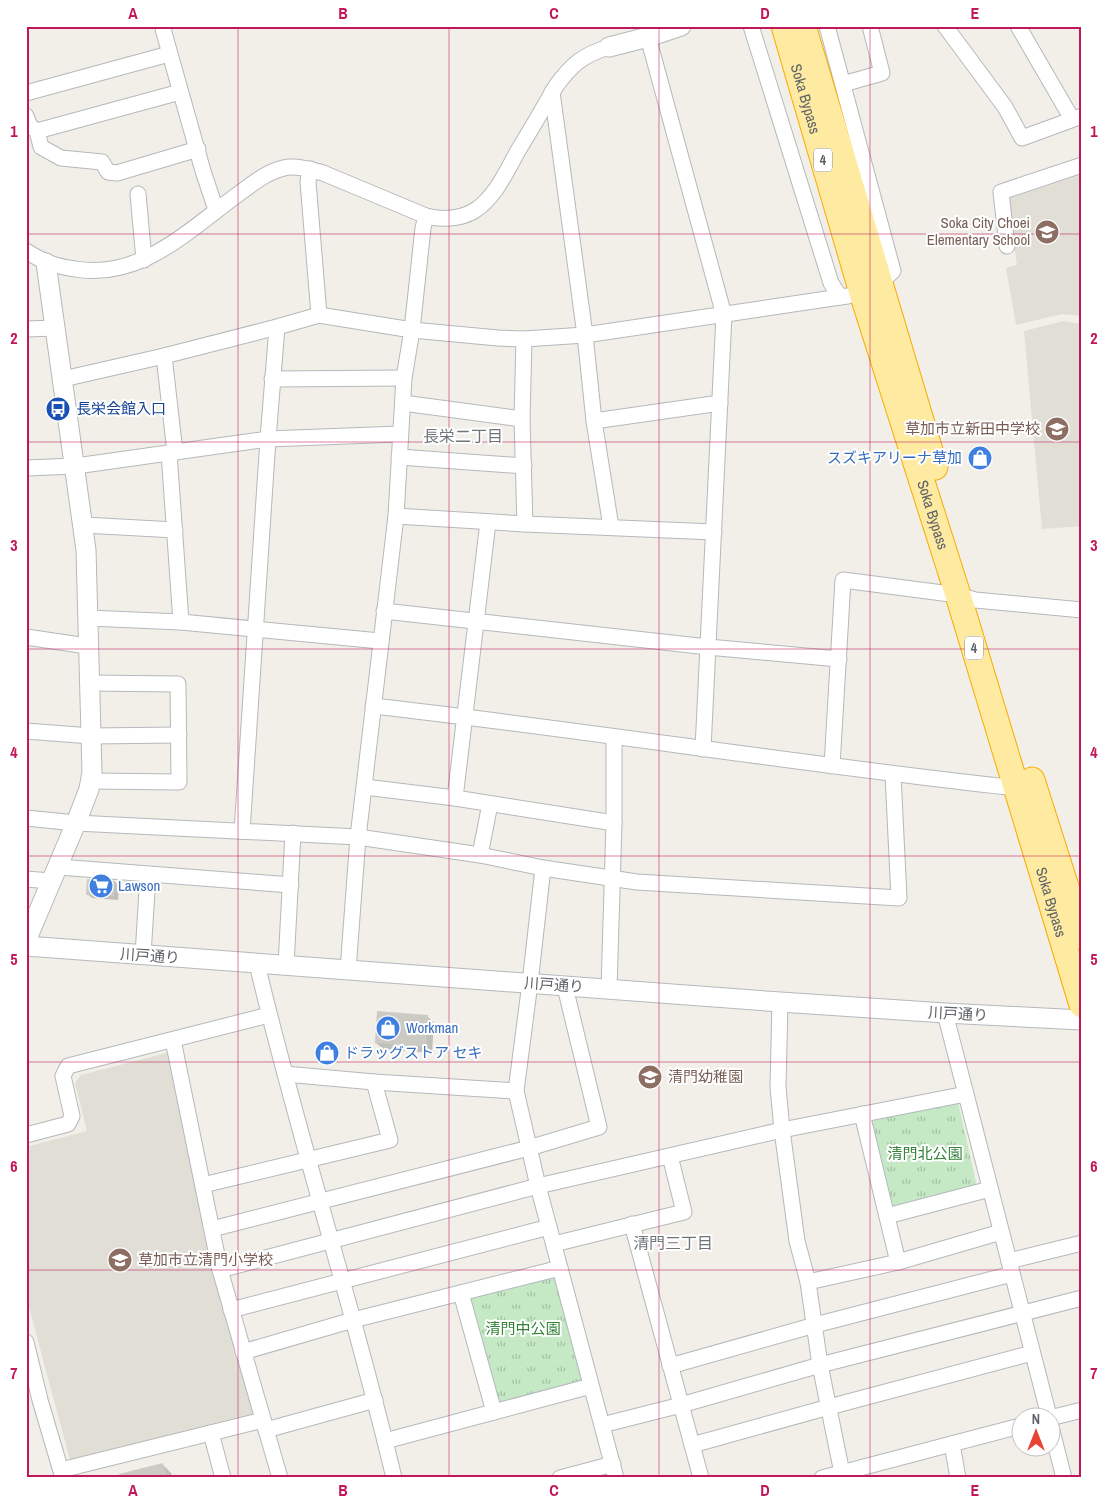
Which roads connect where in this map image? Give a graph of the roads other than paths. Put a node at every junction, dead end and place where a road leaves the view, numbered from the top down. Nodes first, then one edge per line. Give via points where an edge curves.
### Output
1 (681, 26) edge
2 (751, 26) edge
3 (784, 26) edge
4 (803, 26) edge
5 (827, 26) edge
6 (870, 26) edge
7 (945, 26) edge
8 (1018, 26) edge
9 (163, 29) dead end
10 (648, 37) junction
11 (609, 47) joint
12 (170, 54) junction
13 (843, 84) junction
14 (180, 92) junction
15 (552, 92) junction
16 (26, 93) edge
17 (1077, 118) edge
18 (30, 125) edge
19 (198, 149) junction
20 (1082, 165) edge
21 (310, 169) junction
22 (138, 194) dead end
23 (216, 210) junction
24 (426, 216) junction
25 (1007, 246) dead end
26 (26, 251) edge
27 (144, 260) junction
28 (46, 263) junction
29 (860, 291) junction
30 (319, 315) junction
31 (724, 315) junction
32 (277, 327) junction
33 (56, 328) junction
34 (26, 329) edge
35 (412, 330) junction
36 (585, 335) junction
37 (524, 339) junction
38 (164, 356) junction
39 (404, 378) junction
40 (63, 379) junction
41 (272, 379) junction
42 (403, 403) junction
43 (720, 404) junction
44 (522, 419) junction
45 (594, 421) junction
46 (400, 434) junction
47 (268, 439) junction
48 (172, 453) junction
49 (399, 457) junction
50 (76, 466) junction
51 (524, 466) junction
52 (26, 468) edge
53 (396, 516) junction
54 (488, 522) junction
55 (525, 524) junction
56 (84, 525) junction
57 (611, 527) junction
58 (175, 530) junction
59 (714, 532) junction
60 (967, 598) junction
61 (1082, 610) edge
62 (384, 611) junction
63 (88, 618) junction
64 (181, 622) junction
65 (476, 622) junction
66 (255, 629) junction
67 (26, 637) edge
68 (380, 641) junction
69 (88, 646) junction
70 (708, 647) junction
71 (839, 659) junction
72 (88, 683) junction
73 (374, 706) junction
74 (466, 716) junction
75 (26, 731) edge
76 (178, 735) junction
77 (91, 736) junction
78 (614, 736) junction
79 (703, 749) junction
80 (832, 766) junction
81 (893, 775) junction
82 (91, 781) junction
83 (365, 788) junction
84 (1017, 788) junction
85 (455, 798) junction
86 (490, 804) junction
87 (26, 818) edge
88 (614, 822) junction
89 (76, 823) junction
90 (242, 831) junction
91 (293, 833) junction
92 (358, 837) junction
93 (480, 855) junction
94 (543, 868) junction
95 (55, 874) junction
96 (148, 875) junction
97 (611, 878) junction
98 (26, 879) edge
99 (290, 886) junction
100 (1082, 937) edge
101 (26, 941) edge
102 (26, 946) edge
103 (143, 955) junction
104 (257, 964) junction
105 (286, 965) junction
106 (348, 970) junction
107 (530, 984) junction
108 (565, 987) junction
109 (609, 989) junction
110 (780, 1002) junction
111 (1082, 1005) edge
112 (945, 1014) junction
113 (270, 1015) junction
114 (1082, 1020) edge
115 (173, 1040) junction
116 (285, 1074) junction
117 (374, 1082) junction
118 (516, 1090) junction
119 (966, 1094) junction
120 (862, 1114) junction
121 (782, 1130) junction
122 (26, 1135) edge
123 (529, 1148) junction
124 (670, 1156) junction
125 (308, 1159) junction
126 (203, 1185) junction
127 (538, 1186) junction
128 (990, 1189) junction
129 (319, 1201) junction
130 (886, 1216) junction
131 (632, 1224) junction
132 (549, 1227) junction
133 (212, 1229) junction
134 (1001, 1232) junction
135 (332, 1241) junction
136 (1082, 1243) edge
137 (554, 1244) junction
138 (898, 1262) junction
139 (1010, 1267) junction
140 (560, 1268) junction
141 (220, 1270) junction
142 (342, 1282) junction
143 (808, 1282) junction
144 (461, 1293) junction
145 (1082, 1298) edge
146 (231, 1310) junction
147 (1022, 1314) junction
148 (353, 1320) junction
149 (815, 1325) junction
150 (26, 1342) edge
151 (243, 1352) junction
152 (1032, 1353) junction
153 (29, 1364) edge
154 (820, 1365) junction
155 (670, 1366) junction
156 (591, 1386) junction
157 (375, 1400) junction
158 (33, 1402) edge
159 (681, 1405) junction
160 (1047, 1406) edge
161 (829, 1407) junction
162 (1082, 1410) edge
163 (494, 1412) junction
164 (1060, 1415) edge
165 (602, 1424) junction
166 (265, 1425) junction
167 (1010, 1429) edge
168 (211, 1432) junction
169 (385, 1441) junction
170 (952, 1444) junction
171 (692, 1445) junction
172 (1058, 1456) edge
173 (615, 1471) edge
174 (842, 1475) edge
175 (62, 1476) edge
176 (223, 1478) edge
177 (280, 1478) edge
178 (394, 1478) edge
179 (560, 1478) edge
180 (701, 1478) edge
181 (822, 1478) edge
182 (958, 1478) edge
183 (1064, 1478) edge

1 - 10 street
2 - 29 street via 831,282
3 - 29 highway, Soka Bypass / 4
4 - 29 highway, Soka Bypass / 4
5 - 13 street
6 - 13 street via 882,73
7 - 17 street via 1005,107 1022,138
8 - 17 street
9 - 12 street
10 - 11 street
10 - 31 street
11 - 15 street via 590,53 572,66
12 - 14 street
12 - 16 street
13 - 29 street via 893,271
14 - 18 street
14 - 19 street
15 - 24 street via 500,183 485,203 461,217
15 - 36 street
18 - 19 street via 41,147 61,158 102,162 108,172 117,173
19 - 23 street
20 - 25 street via 1001,192
21 - 23 street via 289,167 276,170
21 - 24 street
21 - 30 street via 308,182
22 - 27 street
23 - 27 street via 198,226
24 - 35 street via 422,228
26 - 28 street
27 - 28 street via 128,267 104,271
28 - 33 street
29 - 31 street
29 - 60 highway, Soka Bypass / 4
30 - 32 street
30 - 35 street
31 - 36 street
31 - 43 street
32 - 38 street
32 - 41 street
33 - 34 street
33 - 40 street
35 - 37 street
35 - 39 street
36 - 37 street
36 - 45 street
37 - 44 street
38 - 40 street
38 - 48 street
39 - 41 street
39 - 42 street
40 - 50 street
41 - 47 street
42 - 44 street
42 - 46 street
43 - 45 street
43 - 59 street
44 - 51 street
45 - 57 street
46 - 47 street
46 - 49 street
47 - 48 street
47 - 66 street
48 - 50 street
48 - 58 street
49 - 51 street
49 - 53 street
50 - 52 street
50 - 56 street
51 - 55 street
53 - 54 street
53 - 62 street
54 - 55 street
54 - 65 street
55 - 57 street
56 - 58 street
56 - 63 street
57 - 59 street
58 - 64 street
59 - 70 street
60 - 61 street
60 - 71 street via 843,580
60 - 84 highway, Soka Bypass / 4
60 - 100 highway, Soka Bypass / 4
62 - 65 street
62 - 68 street
63 - 64 street
63 - 69 street
64 - 66 street
65 - 70 street
65 - 74 street
66 - 68 street
66 - 90 street
67 - 69 street
68 - 73 street
69 - 72 street
70 - 71 street
70 - 79 street
71 - 80 street
72 - 76 street via 178,684
72 - 77 street
73 - 74 street
73 - 83 street
74 - 78 street
74 - 85 street
75 - 77 street
76 - 77 street
76 - 82 street via 179,782
77 - 82 street
78 - 79 street
78 - 88 street
79 - 80 street
80 - 81 street
81 - 84 street
81 - 97 street via 898,898
82 - 89 street
83 - 85 street
83 - 92 street
84 - 111 highway, Soka Bypass / 4
85 - 86 street
86 - 88 street
86 - 93 street
87 - 89 street
88 - 97 street
89 - 90 street
89 - 95 street
90 - 91 street
91 - 92 street
91 - 99 street
92 - 93 street
92 - 106 street
93 - 94 street
94 - 97 street
94 - 107 street
95 - 96 street
95 - 98 street
95 - 101 street
96 - 99 street
96 - 103 street
97 - 109 street
99 - 105 street
102 - 103 street, 川戸通り
103 - 104 street, 川戸通り
104 - 105 street, 川戸通り
104 - 113 street
105 - 106 street, 川戸通り
106 - 107 street, 川戸通り
107 - 108 street, 川戸通り
107 - 118 street
108 - 109 street, 川戸通り
108 - 123 street via 599,1127
109 - 110 street, 川戸通り
110 - 112 street, 川戸通り
110 - 121 street via 778,1087
112 - 114 street, 川戸通り
112 - 119 street
113 - 115 street
113 - 116 street
115 - 122 street via 68,1066 63,1076 72,1116 68,1124
115 - 126 street
116 - 117 street
116 - 125 street
117 - 118 street
117 - 125 street via 390,1140
118 - 123 street
119 - 120 street
119 - 128 street
120 - 121 street
120 - 130 street
121 - 124 street
121 - 143 street via 798,1241
123 - 127 street
123 - 129 street
124 - 127 street
124 - 131 street via 684,1212
125 - 126 street
125 - 129 street
126 - 133 street
127 - 132 street
127 - 135 street
128 - 130 street
128 - 134 street
129 - 133 street
129 - 135 street
130 - 138 street
131 - 137 street
131 - 155 street
132 - 137 street
132 - 142 street
133 - 141 street
134 - 138 street
134 - 139 street
135 - 141 street
135 - 142 street
136 - 139 street
137 - 140 street
138 - 143 street
139 - 147 street
139 - 149 street
140 - 144 street
140 - 156 street
141 - 146 street
142 - 146 street
142 - 148 street
143 - 149 street
144 - 148 street
144 - 163 street
145 - 147 street
146 - 151 street
147 - 152 street
147 - 154 street
148 - 151 street
148 - 157 street
149 - 154 street
149 - 155 street
150 - 153 street
151 - 166 street
152 - 160 street
152 - 161 street
153 - 158 street
154 - 159 street
154 - 161 street
155 - 159 street
156 - 163 street
156 - 165 street
157 - 166 street
157 - 169 street
158 - 175 street
159 - 165 street
159 - 171 street
161 - 171 street
161 - 174 street
162 - 164 street
163 - 169 street
165 - 173 street
166 - 168 street
166 - 177 street
167 - 170 street
168 - 175 street
168 - 176 street
169 - 178 street
170 - 174 street
170 - 182 street
171 - 180 street
172 - 183 street
173 - 179 street
174 - 181 street

